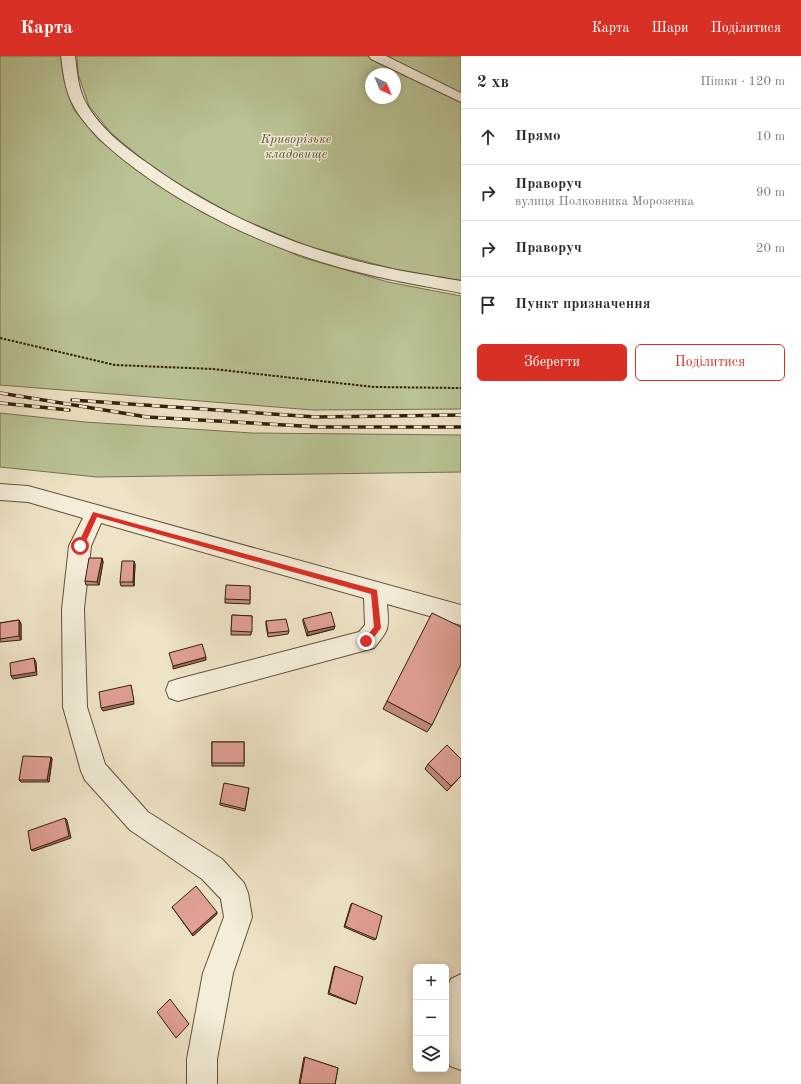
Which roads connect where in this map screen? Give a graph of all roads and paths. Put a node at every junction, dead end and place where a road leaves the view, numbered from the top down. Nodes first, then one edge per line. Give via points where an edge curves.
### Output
1 (68, 56) edge
2 (376, 56) edge
3 (461, 98) edge
4 (461, 287) edge
5 (0, 338) edge
6 (461, 388) edge
7 (0, 492) edge
8 (95, 514) junction
9 (375, 592) junction
10 (461, 616) edge
11 (178, 690) dead end
12 (461, 989) edge
13 (461, 1055) edge
14 (202, 1084) edge

1 - 4 street via 70,75 81,107 104,135 152,175 232,220 314,254 389,274
2 - 3 street
5 - 6 path via 115,365 213,369 374,386
7 - 8 street via 28,494
8 - 9 street
8 - 14 street via 80,546 73,609 75,706 94,770 139,821 212,869 234,893 238,917 218,973 202,1059
9 - 10 street
9 - 11 street via 377,628 366,641
12 - 13 street via 453,1008

